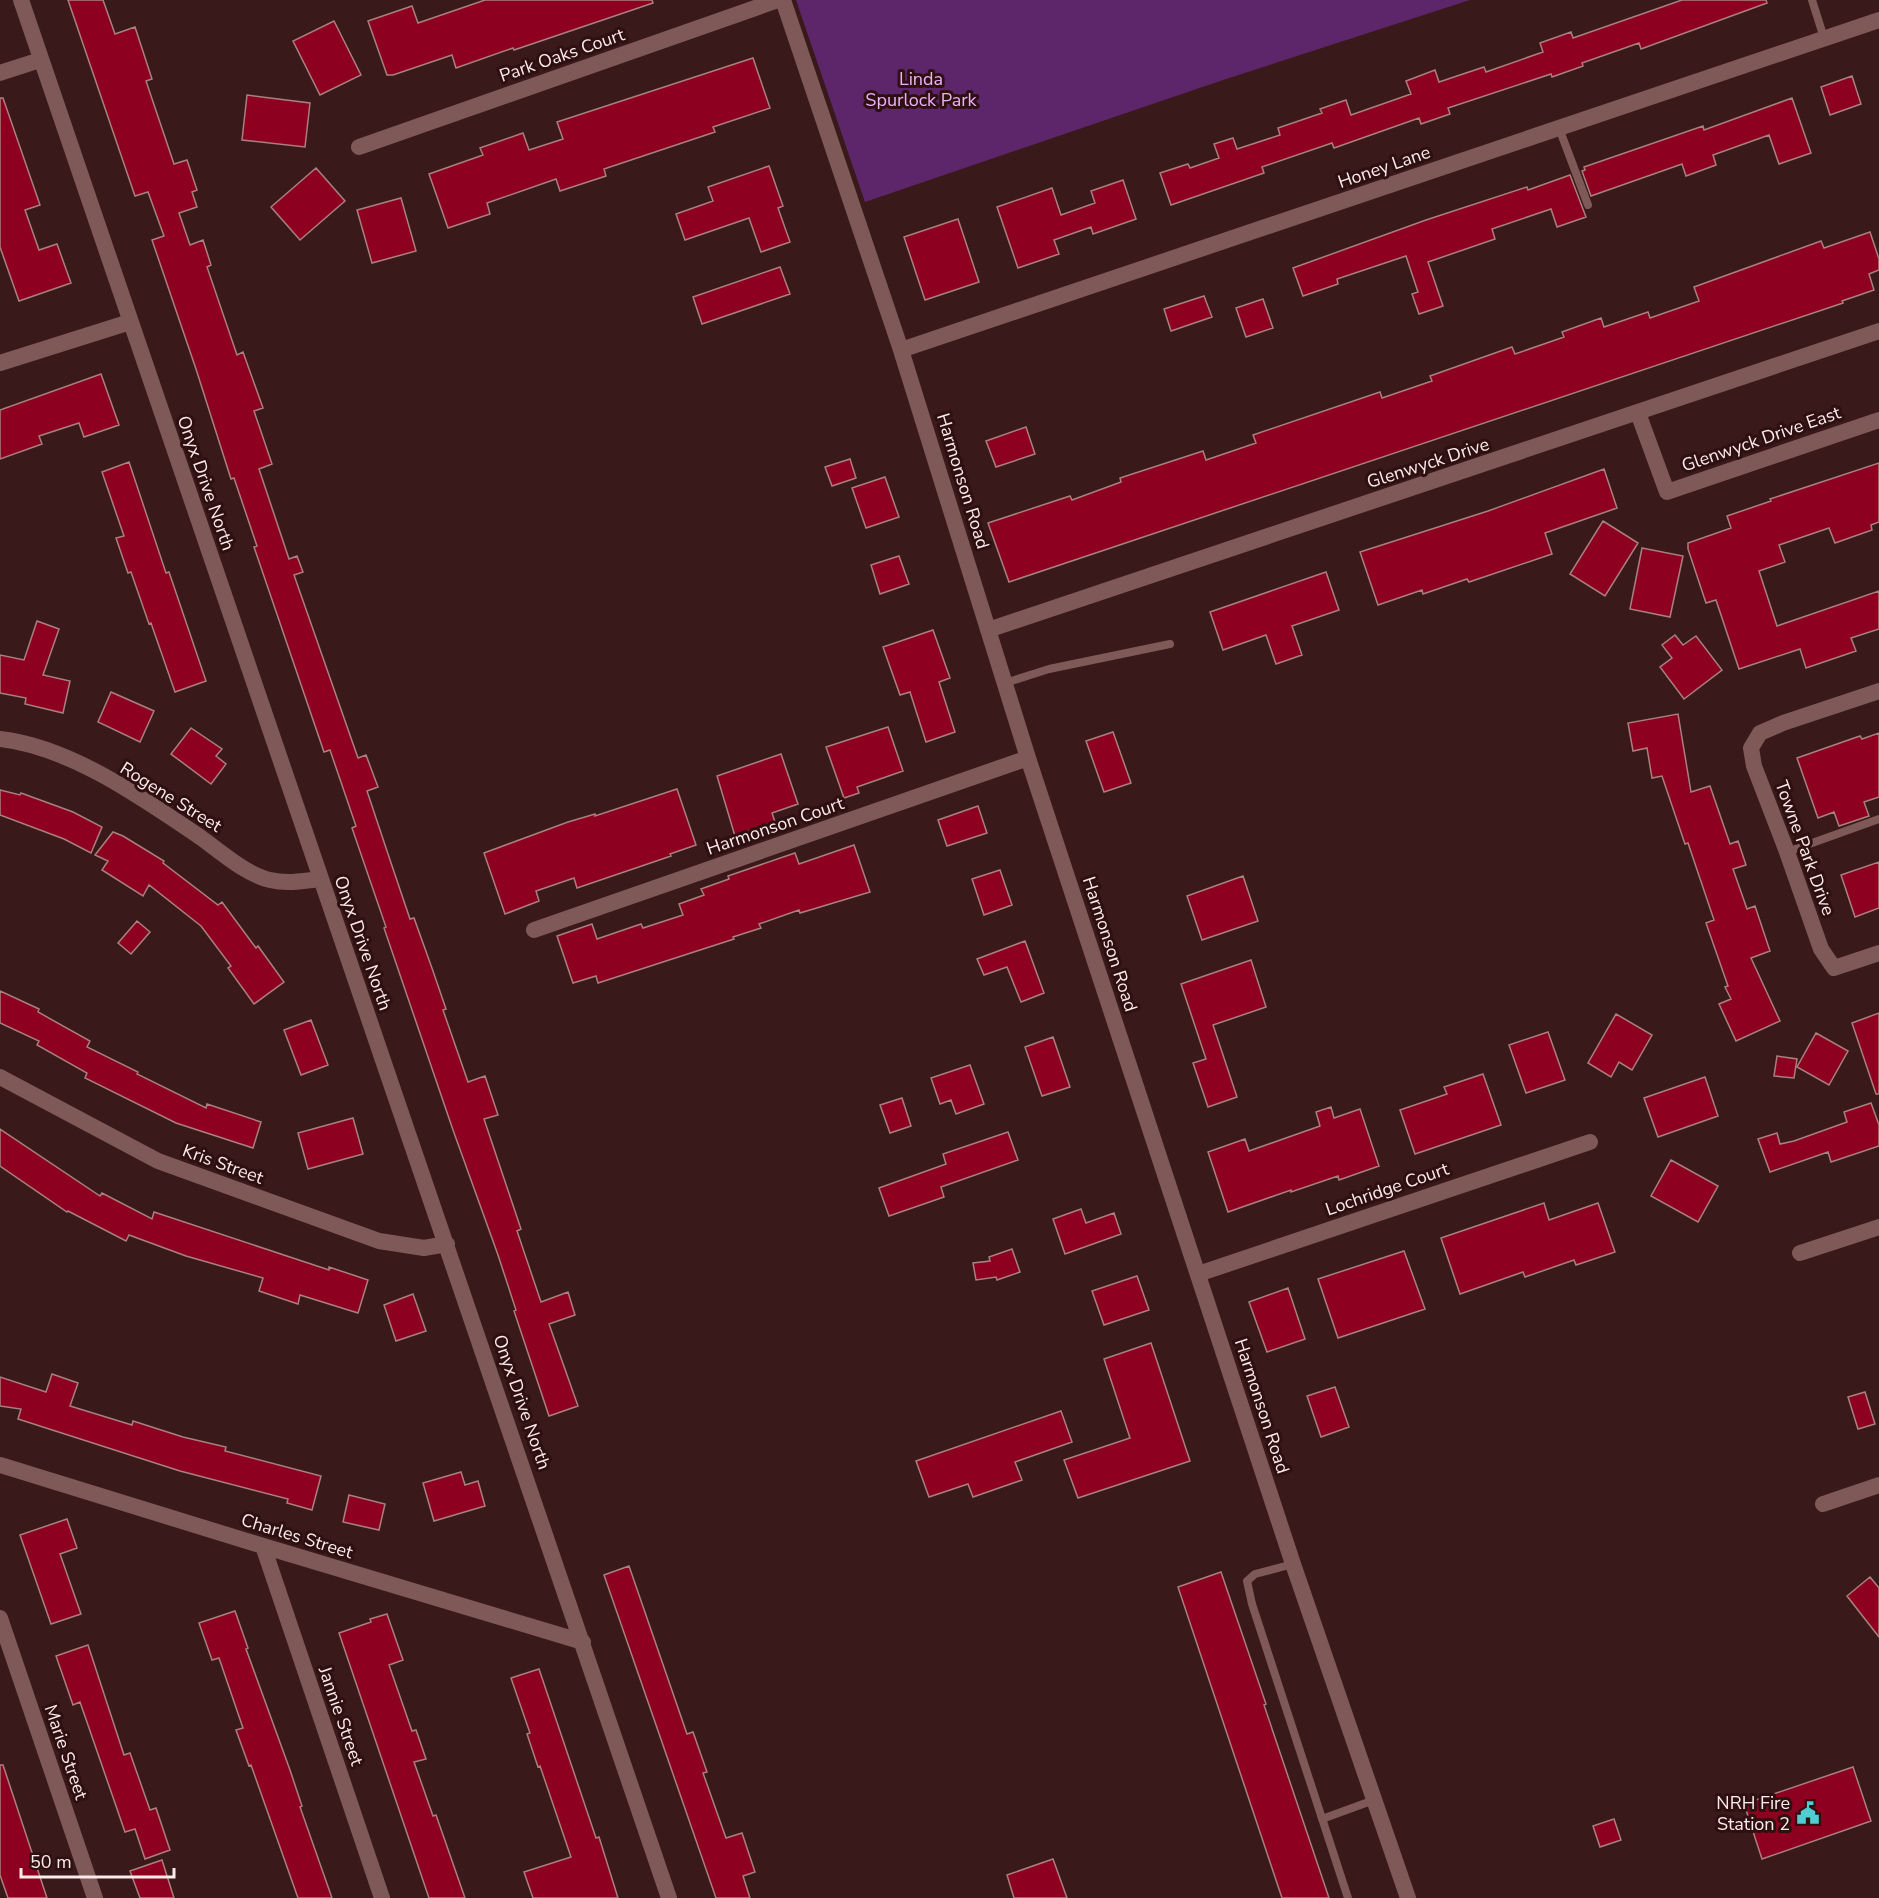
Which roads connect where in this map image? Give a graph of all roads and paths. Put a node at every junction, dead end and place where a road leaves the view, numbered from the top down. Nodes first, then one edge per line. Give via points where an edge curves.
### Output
1 (21, 0) edge
2 (778, 0) edge
3 (783, 0) edge
4 (1812, 0) edge
5 (1879, 20) edge
6 (1824, 38) junction
7 (40, 60) junction
8 (0, 73) edge
9 (1559, 128) junction
10 (358, 147) dead end
11 (1588, 205) dead end
12 (130, 322) junction
13 (1879, 331) edge
14 (901, 350) junction
15 (0, 363) edge
16 (1638, 413) junction
17 (1879, 420) edge
18 (988, 630) junction
19 (1170, 644) dead end
20 (1005, 683) junction
21 (1879, 691) edge
22 (0, 739) edge
23 (1028, 758) junction
24 (1879, 819) edge
25 (1787, 852) junction
26 (321, 879) junction
27 (534, 930) dead end
28 (1879, 953) edge
29 (0, 1077) edge
30 (1590, 1142) dead end
31 (1879, 1227) edge
32 (447, 1244) junction
33 (1800, 1253) dead end
34 (1198, 1274) junction
35 (0, 1465) edge
36 (1879, 1485) edge
37 (1823, 1504) dead end
38 (263, 1546) junction
39 (1293, 1564) junction
40 (0, 1618) edge
41 (583, 1642) junction
42 (1374, 1800) junction
43 (1322, 1819) junction
44 (95, 1898) edge
45 (382, 1898) edge
46 (669, 1898) edge
47 (1348, 1898) edge
48 (1408, 1898) edge

1 - 7 street, Onyx Drive North
2 - 10 street, Park Oaks Court
3 - 14 street, Harmonson Road
4 - 6 lane
5 - 6 street, Honey Lane
6 - 9 street, Honey Lane
7 - 8 street
7 - 12 street, Onyx Drive North
9 - 11 lane
9 - 14 street, Honey Lane
12 - 15 street
12 - 26 street, Onyx Drive North
13 - 16 street, Glenwyck Drive
14 - 18 street, Harmonson Road
16 - 17 street, Glenwyck Drive East via 1667,492
16 - 18 street, Glenwyck Drive
18 - 20 street, Harmonson Road
19 - 20 lane via 1049,669
20 - 23 street, Harmonson Road
21 - 25 street, Towne Park Drive via 1783,723 1755,739 1750,748 1755,766
22 - 26 street, Rogene Street via 52,750 115,783 268,880 288,883
23 - 27 street, Harmonson Court
23 - 34 street, Harmonson Road
24 - 25 lane
25 - 28 street, Towne Park Drive via 1821,949 1834,968
26 - 32 street, Onyx Drive North
29 - 32 street, Kris Street via 158,1161 379,1241 424,1248
30 - 34 street, Lochridge Court
31 - 33 street
32 - 41 street, Onyx Drive North
34 - 39 street, Harmonson Road
35 - 38 street, Charles Street
36 - 37 street
38 - 41 street, Charles Street
38 - 45 street, Jannie Street
39 - 42 street, Harmonson Road
39 - 43 lane via 1255,1574 1247,1581
40 - 44 street, Marie Street
41 - 46 street, Onyx Drive North
42 - 43 lane
42 - 48 street, Harmonson Road
43 - 47 lane

